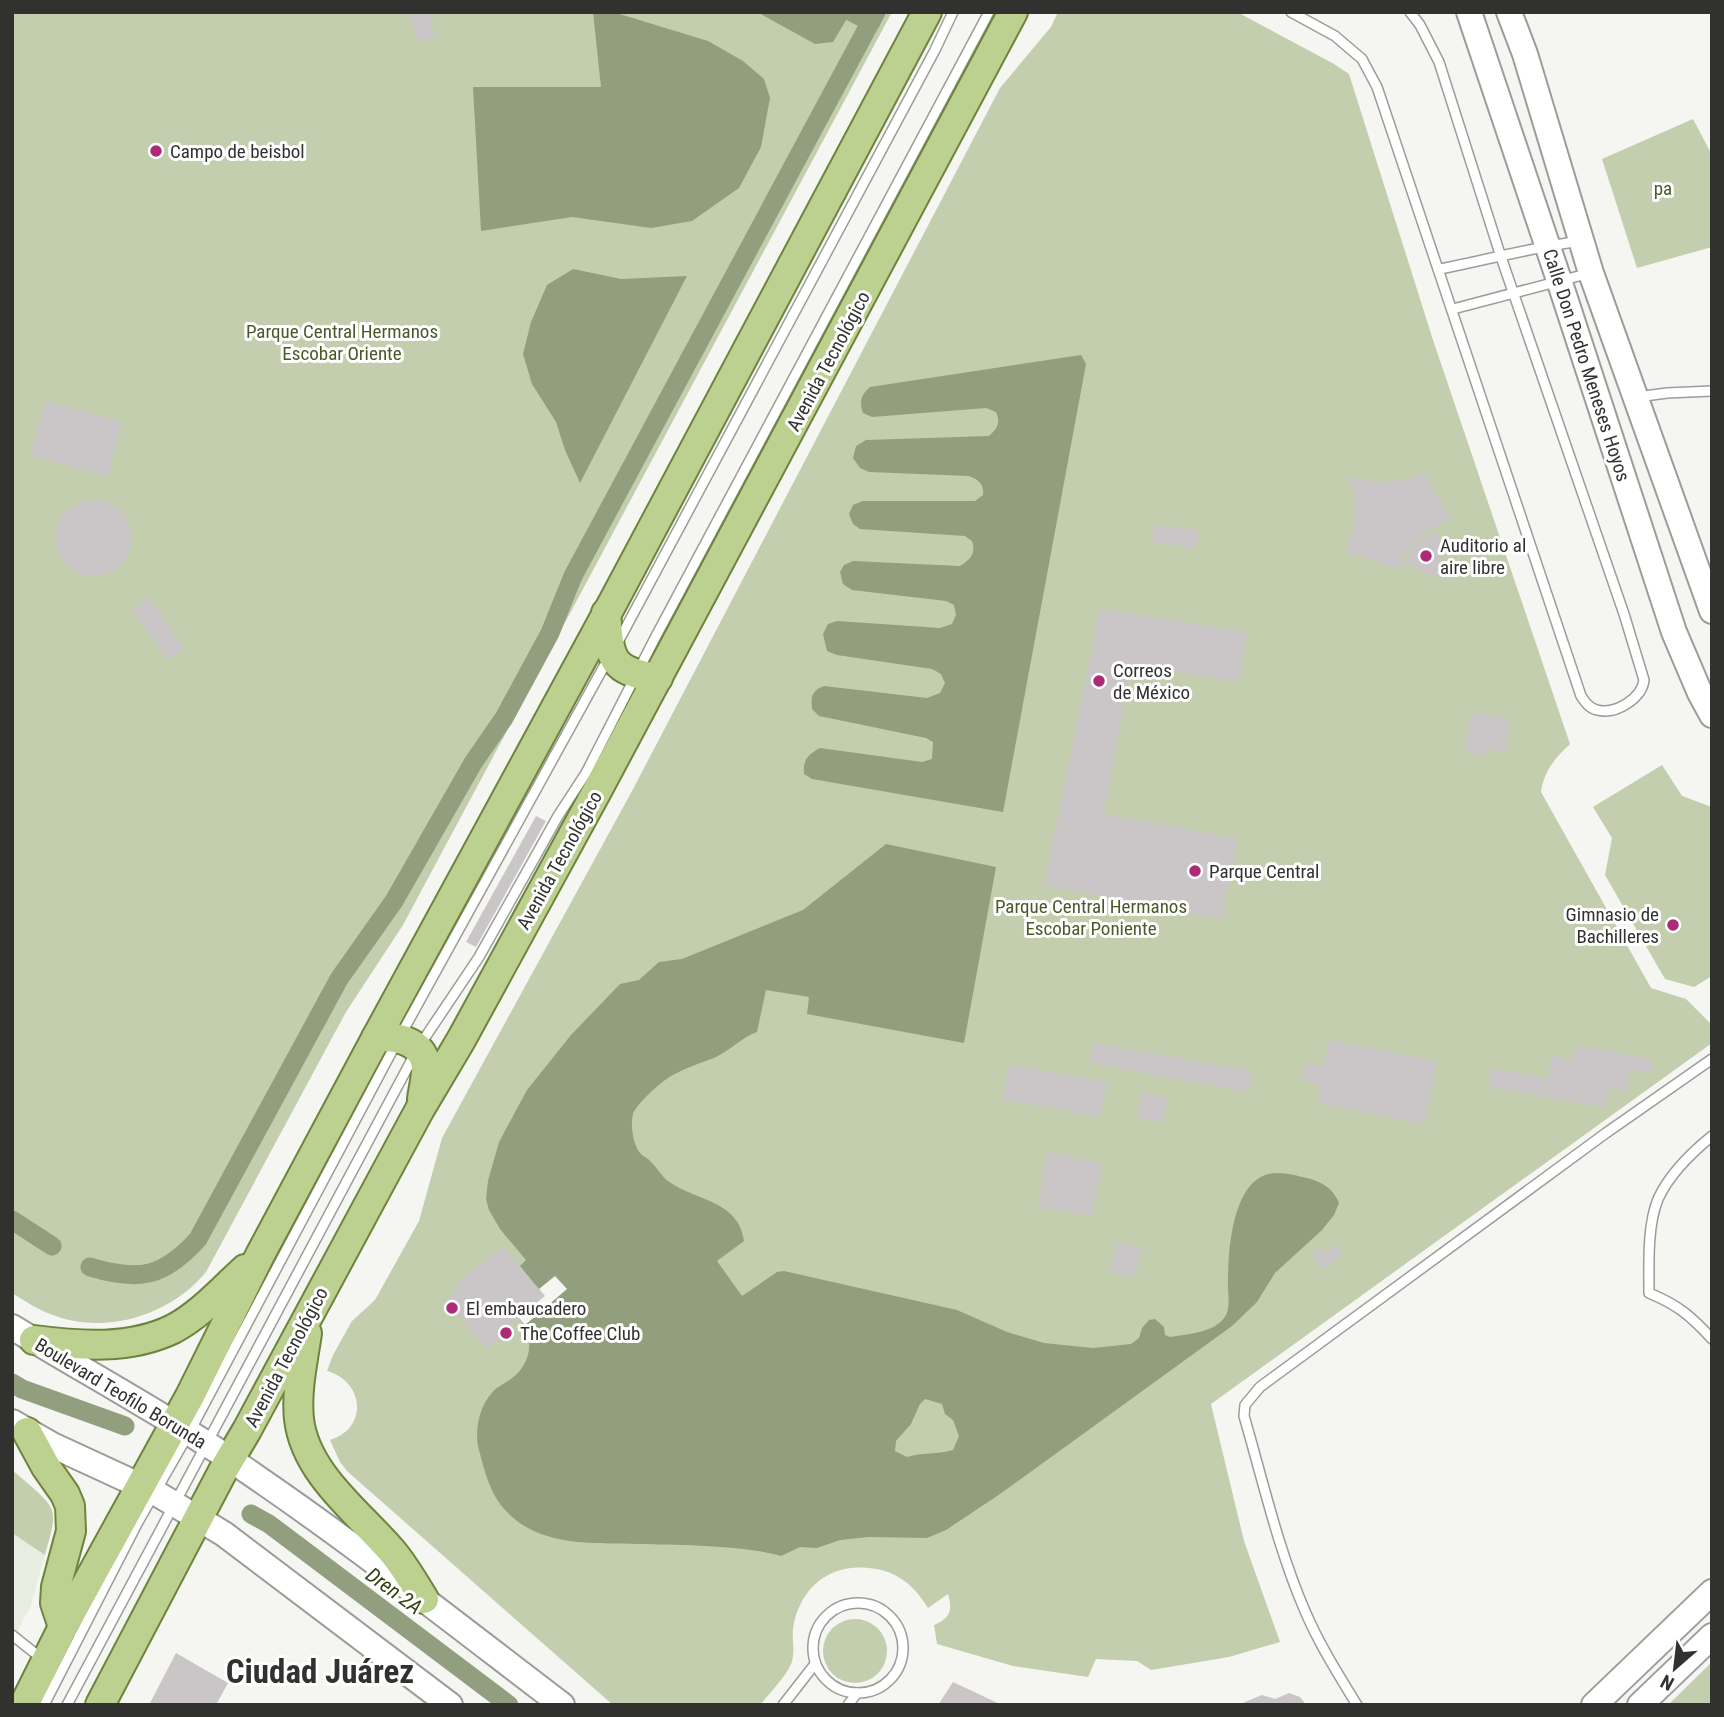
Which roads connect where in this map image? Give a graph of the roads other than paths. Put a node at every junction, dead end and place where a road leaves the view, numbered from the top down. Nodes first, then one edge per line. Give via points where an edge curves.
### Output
1 (927, 12) edge
2 (953, 12) edge
3 (989, 12) edge
4 (1013, 12) edge
5 (1291, 12) edge
6 (1410, 12) edge
7 (1469, 12) edge
8 (1509, 12) edge
9 (1582, 241) junction
10 (1548, 246) junction
11 (1501, 257) junction
12 (1440, 269) junction
13 (1591, 273) junction
14 (1560, 283) junction
15 (1514, 292) junction
16 (1453, 309) junction
17 (1712, 391) edge
18 (1636, 397) junction
19 (1667, 484) junction
20 (1630, 495) junction
21 (1712, 611) edge
22 (606, 612) junction
23 (612, 653) junction
24 (647, 677) junction
25 (1712, 715) edge
26 (398, 1041) junction
27 (1712, 1059) edge
28 (420, 1109) junction
29 (1712, 1136) edge
30 (260, 1255) junction
31 (309, 1314) junction
32 (23, 1334) edge
33 (1712, 1339) edge
34 (20, 1427) edge
35 (185, 1434) junction
36 (227, 1464) junction
37 (155, 1487) junction
38 (201, 1512) junction
39 (1712, 1592) edge
40 (424, 1599) junction
41 (63, 1627) junction
42 (12, 1635) edge
43 (1712, 1636) edge
44 (46, 1662) junction
45 (815, 1664) junction
46 (857, 1693) junction
47 (24, 1705) edge
48 (44, 1705) edge
49 (67, 1705) edge
50 (100, 1705) edge
51 (450, 1705) edge
52 (562, 1705) edge
53 (783, 1705) edge
54 (848, 1705) edge
55 (1357, 1705) edge
56 (1594, 1705) edge
57 (1640, 1705) edge

1 - 22 main road
2 - 23 lane
3 - 24 lane
4 - 24 main road, Avenida Tecnológico
5 - 12 lane via 1335,36 1362,60 1377,87
6 - 11 lane via 1439,62
7 - 10 street, Calle Don Pedro Meneses Hoyos
8 - 9 street, Calle Don Pedro Meneses Hoyos
9 - 10 lane
9 - 13 street, Calle Don Pedro Meneses Hoyos
10 - 11 lane
10 - 14 street, Calle Don Pedro Meneses Hoyos
11 - 12 lane
11 - 15 lane
12 - 16 lane
13 - 14 lane
13 - 18 street, Calle Don Pedro Meneses Hoyos
14 - 15 lane
14 - 20 street, Calle Don Pedro Meneses Hoyos
15 - 16 lane
15 - 16 lane via 1644,680 1638,695 1610,710 1597,710 1581,696
17 - 18 lane
18 - 19 street, Calle Don Pedro Meneses Hoyos
19 - 20 street
19 - 21 street, Calle Don Pedro Meneses Hoyos
20 - 25 street, Calle Don Pedro Meneses Hoyos via 1674,632
22 - 23 main road
22 - 26 main road
23 - 24 main road via 622,669
23 - 26 lane
24 - 26 lane via 558,816 479,957
24 - 28 main road, Avenida Tecnológico via 461,1040
26 - 28 main road via 427,1069
26 - 30 main road
26 - 35 lane
26 - 35 lane
27 - 55 lane via 1260,1387 1245,1405 1244,1416 1283,1554 1326,1654
28 - 31 main road, Avenida Tecnológico
29 - 33 lane via 1688,1156 1658,1200 1650,1237 1649,1293 1688,1313
30 - 32 main road via 206,1305 175,1328 149,1338 81,1346
30 - 35 main road
31 - 36 main road, Avenida Tecnológico
31 - 40 main road via 299,1406 306,1444 317,1466 393,1553
32 - 35 street, Boulevard Teofilo Borunda
34 - 37 street
34 - 41 main road via 71,1506 71,1531 56,1587 55,1603
35 - 36 street, Boulevard Teofilo Borunda
35 - 37 main road
35 - 37 lane
36 - 38 main road, Avenida Tecnológico
36 - 40 street, Boulevard Teofilo Borunda
37 - 38 street
37 - 41 main road
37 - 48 lane
37 - 49 lane
38 - 50 main road, Avenida Tecnológico
38 - 51 street
39 - 56 street
40 - 52 street, Boulevard Teofilo Borunda
41 - 44 main road
42 - 44 lane
43 - 57 street
44 - 47 main road
45 - 46 lane via 831,1685
45 - 46 lane via 814,1636 829,1613 855,1603 882,1611 900,1633 901,1661 884,1685
45 - 53 lane
46 - 54 lane

